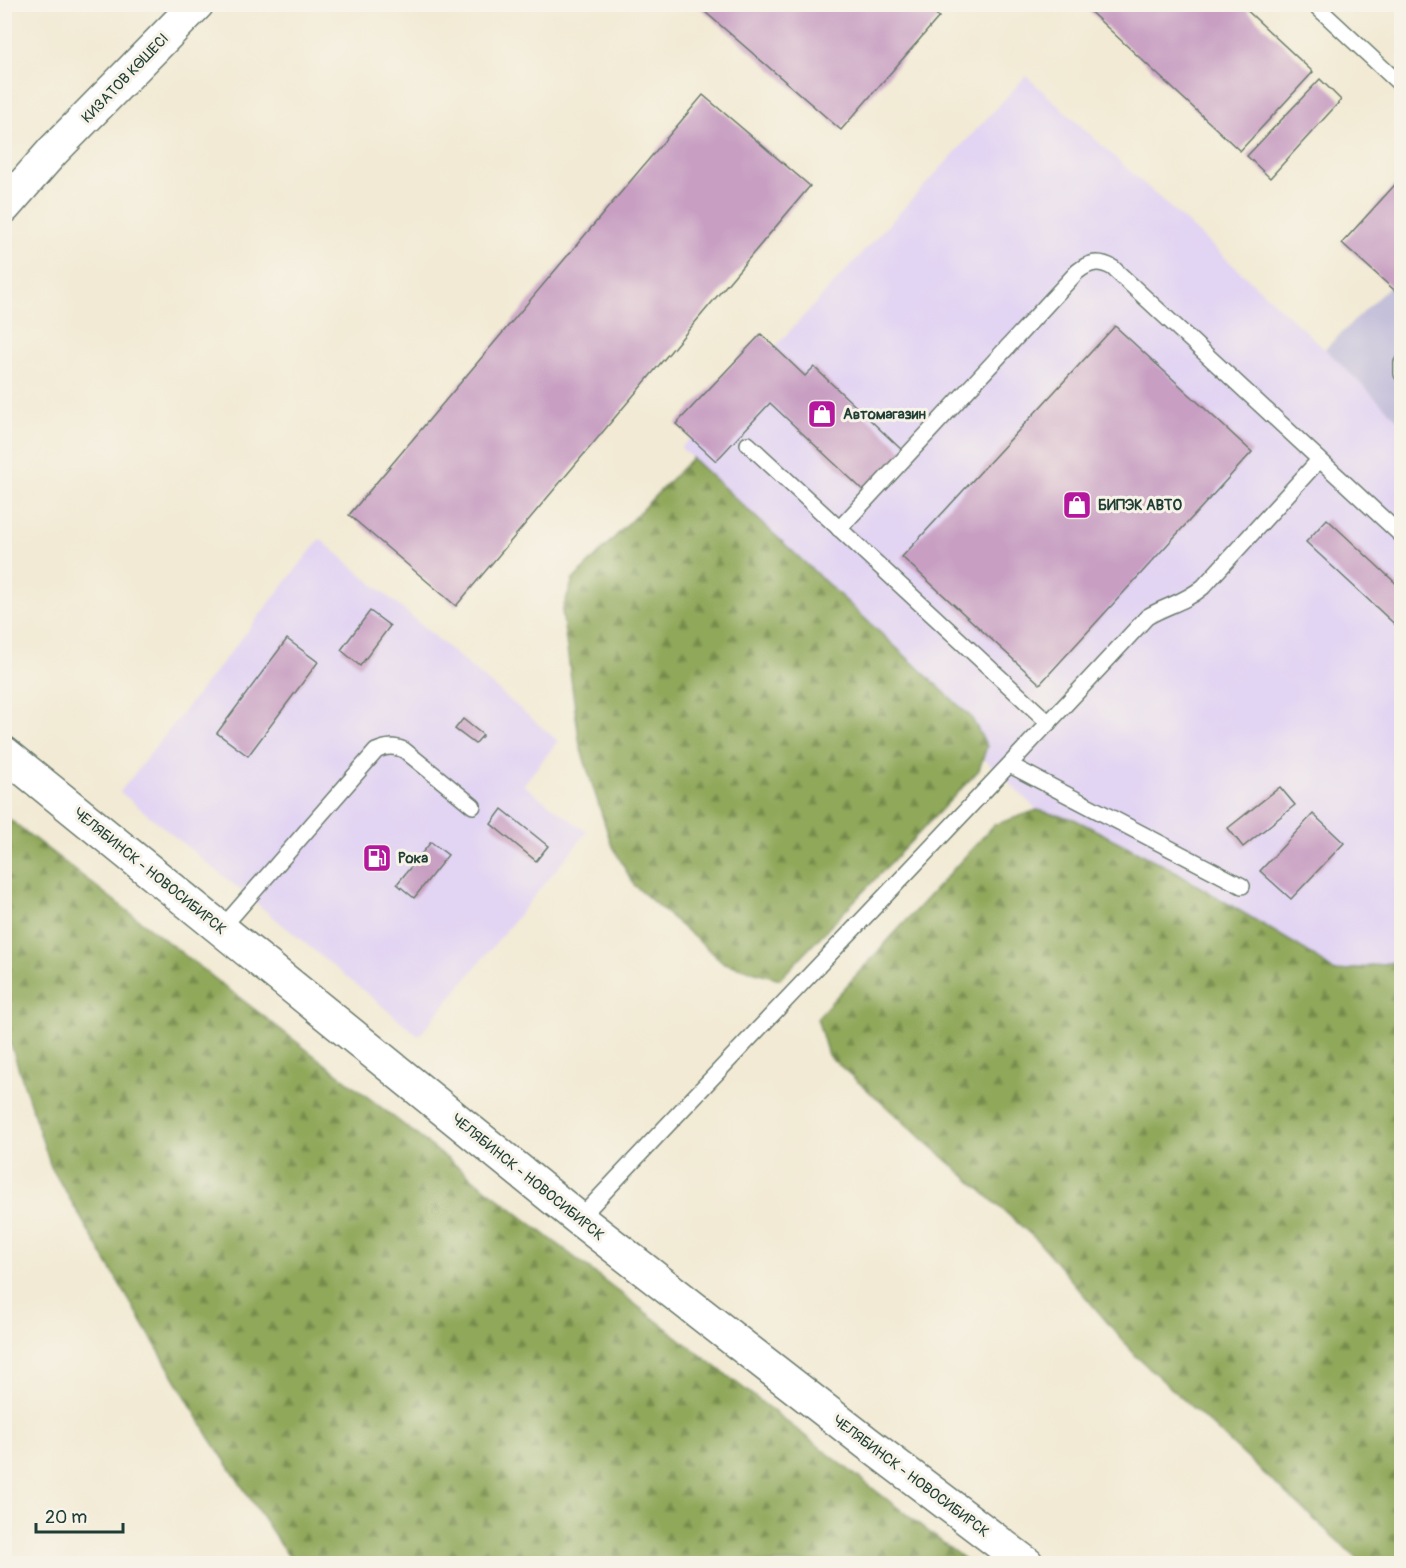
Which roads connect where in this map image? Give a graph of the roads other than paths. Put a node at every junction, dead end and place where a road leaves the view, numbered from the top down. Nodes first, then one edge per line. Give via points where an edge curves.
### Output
1 (196, 4) edge
2 (1314, 4) edge
3 (1401, 86) edge
4 (53, 151) junction
5 (4, 194) edge
6 (4, 207) edge
7 (1401, 363) edge
8 (1401, 374) edge
9 (748, 444) dead end
10 (1319, 460) junction
11 (839, 529) junction
12 (1401, 536) edge
13 (1049, 723) junction
14 (4, 747) edge
15 (4, 753) edge
16 (1010, 765) junction
17 (37, 778) junction
18 (473, 806) dead end
19 (1242, 886) dead end
20 (221, 929) junction
21 (579, 1219) junction
22 (1028, 1563) edge

1 - 4 main road, КИЗАТОВ КӨШЕСІ
2 - 3 lane
4 - 5 main road, КИЗАТОВ КӨШЕСІ
4 - 6 main road, КИЗАТОВ КӨШЕСІ
7 - 8 lane
9 - 11 lane
10 - 11 lane via 1113,268 1093,262 1077,272
10 - 12 lane
10 - 13 lane via 1203,587 1189,599 1147,617
11 - 13 lane
13 - 16 lane
14 - 17 main road, ЧЕЛЯБИНСК - НОВОСИБИРСК
15 - 17 main road, ЧЕЛЯБИНСК - НОВОСИБИРСК
16 - 19 lane
16 - 21 lane
17 - 20 main road, ЧЕЛЯБИНСК - НОВОСИБИРСК
18 - 20 lane via 404,750 395,746 376,751
20 - 21 main road, ЧЕЛЯБИНСК - НОВОСИБИРСК
21 - 22 main road, ЧЕЛЯБИНСК - НОВОСИБИРСК

